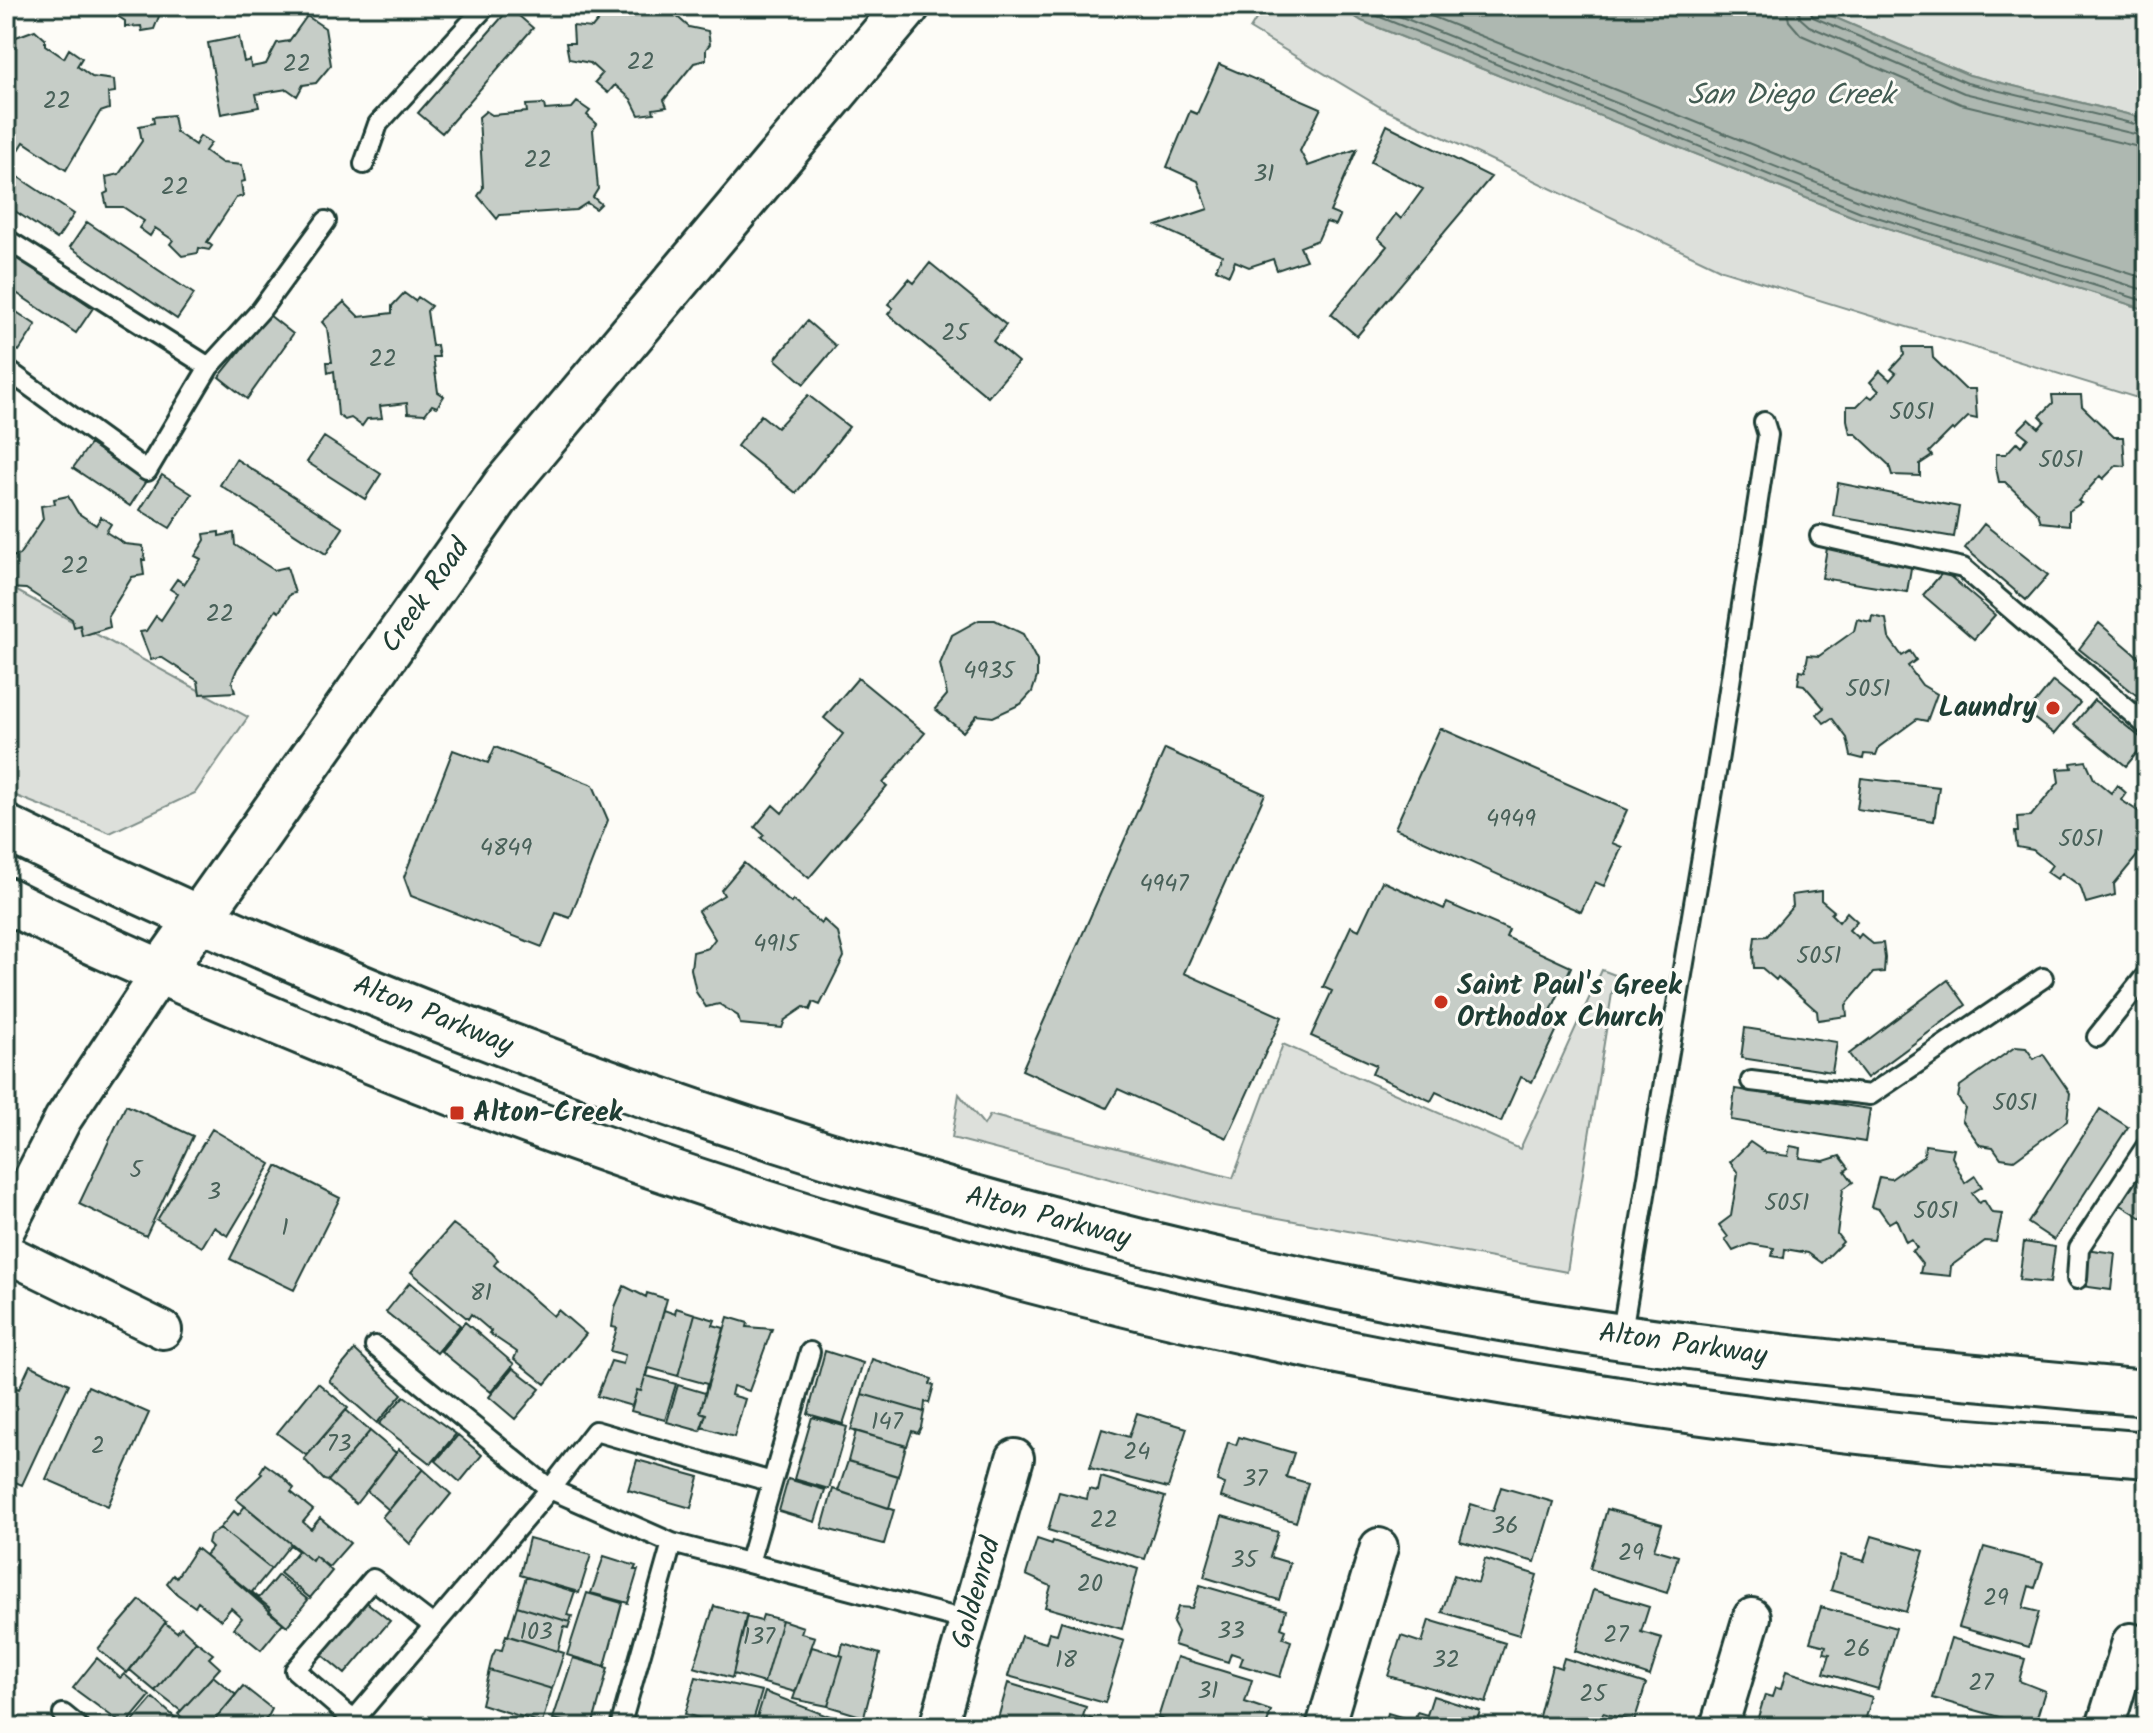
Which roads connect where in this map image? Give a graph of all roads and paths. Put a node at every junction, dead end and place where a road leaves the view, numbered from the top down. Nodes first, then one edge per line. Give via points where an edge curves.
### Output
1 (486, 6) edge
2 (907, 6) edge
3 (364, 164) dead end
4 (326, 221) dead end
5 (6, 239) edge
6 (209, 367) junction
7 (6, 369) edge
8 (1764, 422) dead end
9 (1820, 536) dead end
10 (2147, 726) edge
11 (6, 828) edge
12 (6, 900) edge
13 (197, 918) junction
14 (161, 972) junction
15 (2147, 974) edge
16 (2043, 978) dead end
17 (2097, 1037) dead end
18 (1751, 1081) dead end
19 (2147, 1145) edge
20 (6, 1230) edge
21 (6, 1253) edge
22 (2077, 1279) dead end
23 (163, 1330) dead end
24 (1621, 1337) junction
25 (375, 1346) dead end
26 (810, 1352) dead end
27 (2147, 1393) edge
28 (2147, 1455) edge
29 (1015, 1458) dead end
30 (772, 1482) junction
31 (550, 1489) junction
32 (672, 1543) junction
33 (1379, 1547) dead end
34 (749, 1563) junction
35 (1752, 1617) dead end
36 (969, 1621) junction
37 (434, 1626) junction
38 (2131, 1642) dead end
39 (63, 1714) dead end
40 (350, 1724) edge
41 (624, 1726) edge
42 (79, 1727) edge
43 (938, 1727) edge
44 (1325, 1727) edge
45 (1719, 1727) edge
46 (2105, 1727) edge

1 - 3 lane via 378,124
2 - 13 main road, Creek Road via 506,484
4 - 6 lane via 261,310
5 - 6 lane
6 - 7 lane via 147,471
8 - 24 lane via 1768,435 1719,755
9 - 10 lane via 1963,568
11 - 13 main road, Alton Parkway
12 - 14 main road
13 - 14 main road, Creek Road
13 - 24 main road, Alton Parkway via 496,1042 904,1180 1239,1265 1396,1299
14 - 20 street, Creek Road via 63,1119
14 - 28 main road via 413,1079 644,1163 929,1252 1068,1289 1319,1347 1582,1395 1926,1438
15 - 17 lane
16 - 18 lane via 1870,1095
19 - 22 lane via 2079,1248
21 - 23 street
24 - 27 main road, Alton Parkway via 1900,1372
25 - 31 lane
26 - 30 lane
29 - 36 street, Goldenrod
30 - 31 lane via 595,1431
30 - 34 lane
31 - 32 lane
31 - 37 lane
32 - 34 lane
32 - 41 lane
33 - 44 street
34 - 36 lane
35 - 45 street
36 - 43 street, Goldenrod
37 - 40 lane
37 - 40 lane via 373,1579 295,1670
38 - 46 street
39 - 42 lane

